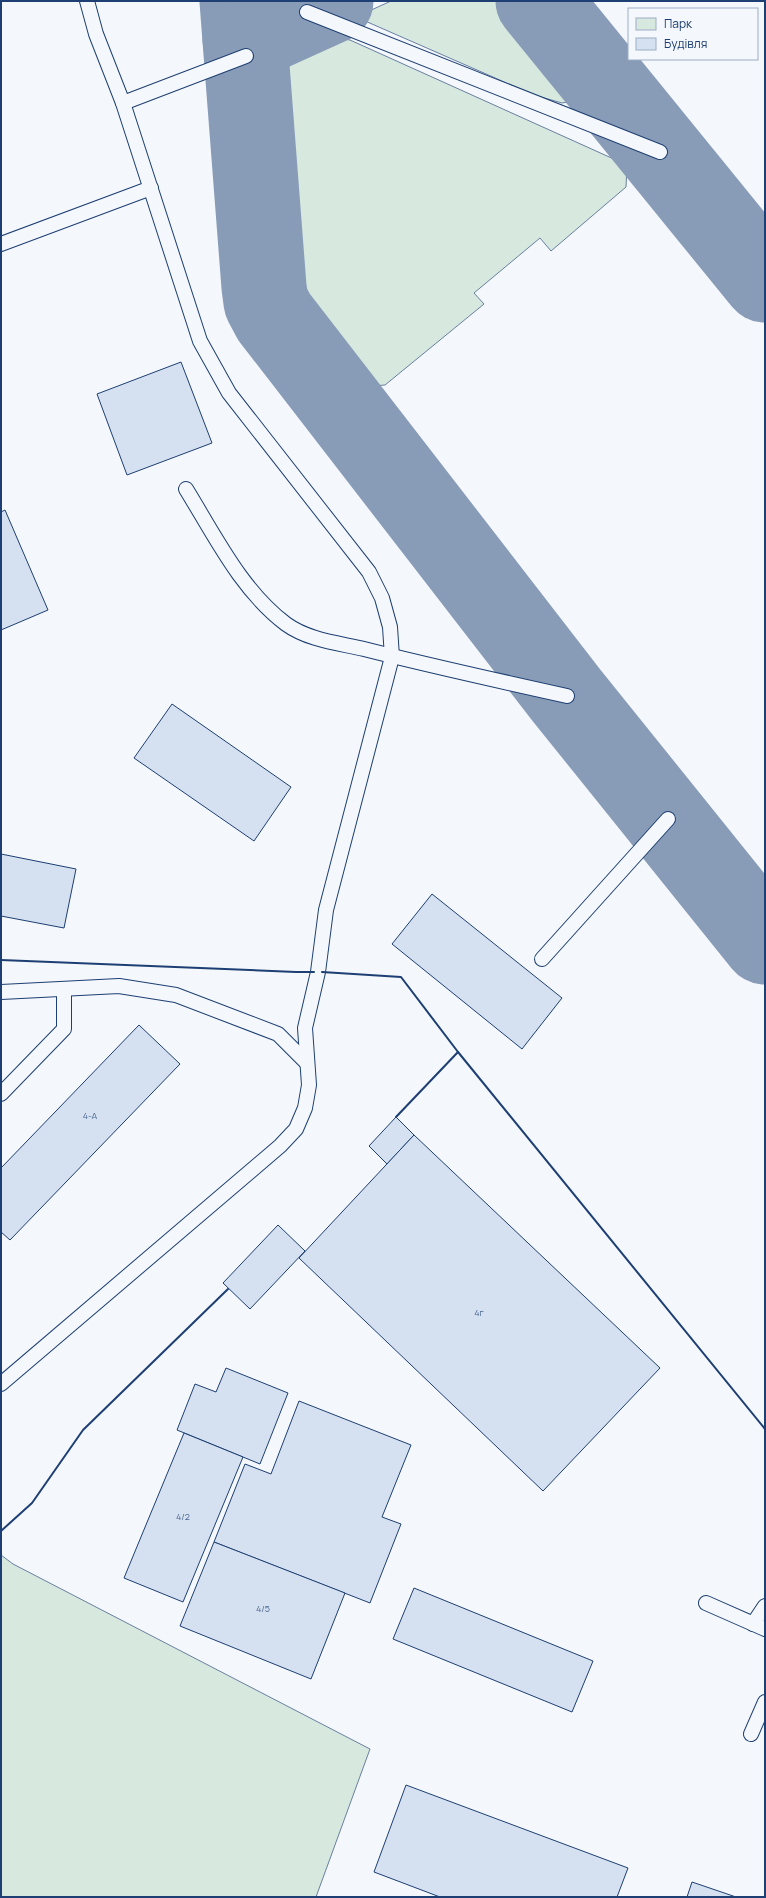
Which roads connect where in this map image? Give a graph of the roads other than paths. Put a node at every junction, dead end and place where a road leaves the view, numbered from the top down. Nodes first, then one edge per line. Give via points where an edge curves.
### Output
1 (87, 1) edge
2 (308, 12) dead end
3 (246, 56) dead end
4 (123, 103) junction
5 (660, 152) dead end
6 (151, 188) junction
7 (1, 244) edge
8 (186, 489) dead end
9 (392, 657) junction
10 (567, 696) dead end
11 (668, 819) dead end
12 (542, 958) dead end
13 (64, 989) junction
14 (1, 992) edge
15 (306, 1062) junction
16 (1, 1094) edge
17 (1, 1384) edge
18 (706, 1603) dead end
19 (765, 1606) edge
20 (759, 1627) edge
21 (765, 1702) edge
22 (751, 1734) dead end

1 - 4 lane via 96,34
2 - 5 lane
3 - 4 lane
4 - 6 lane
6 - 7 lane
6 - 9 lane via 200,341 229,393 369,572 382,598 390,627
8 - 9 lane via 247,586 287,624 306,635
9 - 10 lane
9 - 15 lane via 326,910 318,972 306,1028
11 - 12 lane
13 - 14 lane
13 - 15 lane via 119,986 176,995 278,1034
13 - 16 lane via 64,1029
15 - 17 lane via 309,1085 305,1108 296,1128 280,1146
18 - 20 lane
19 - 20 lane
21 - 22 lane

